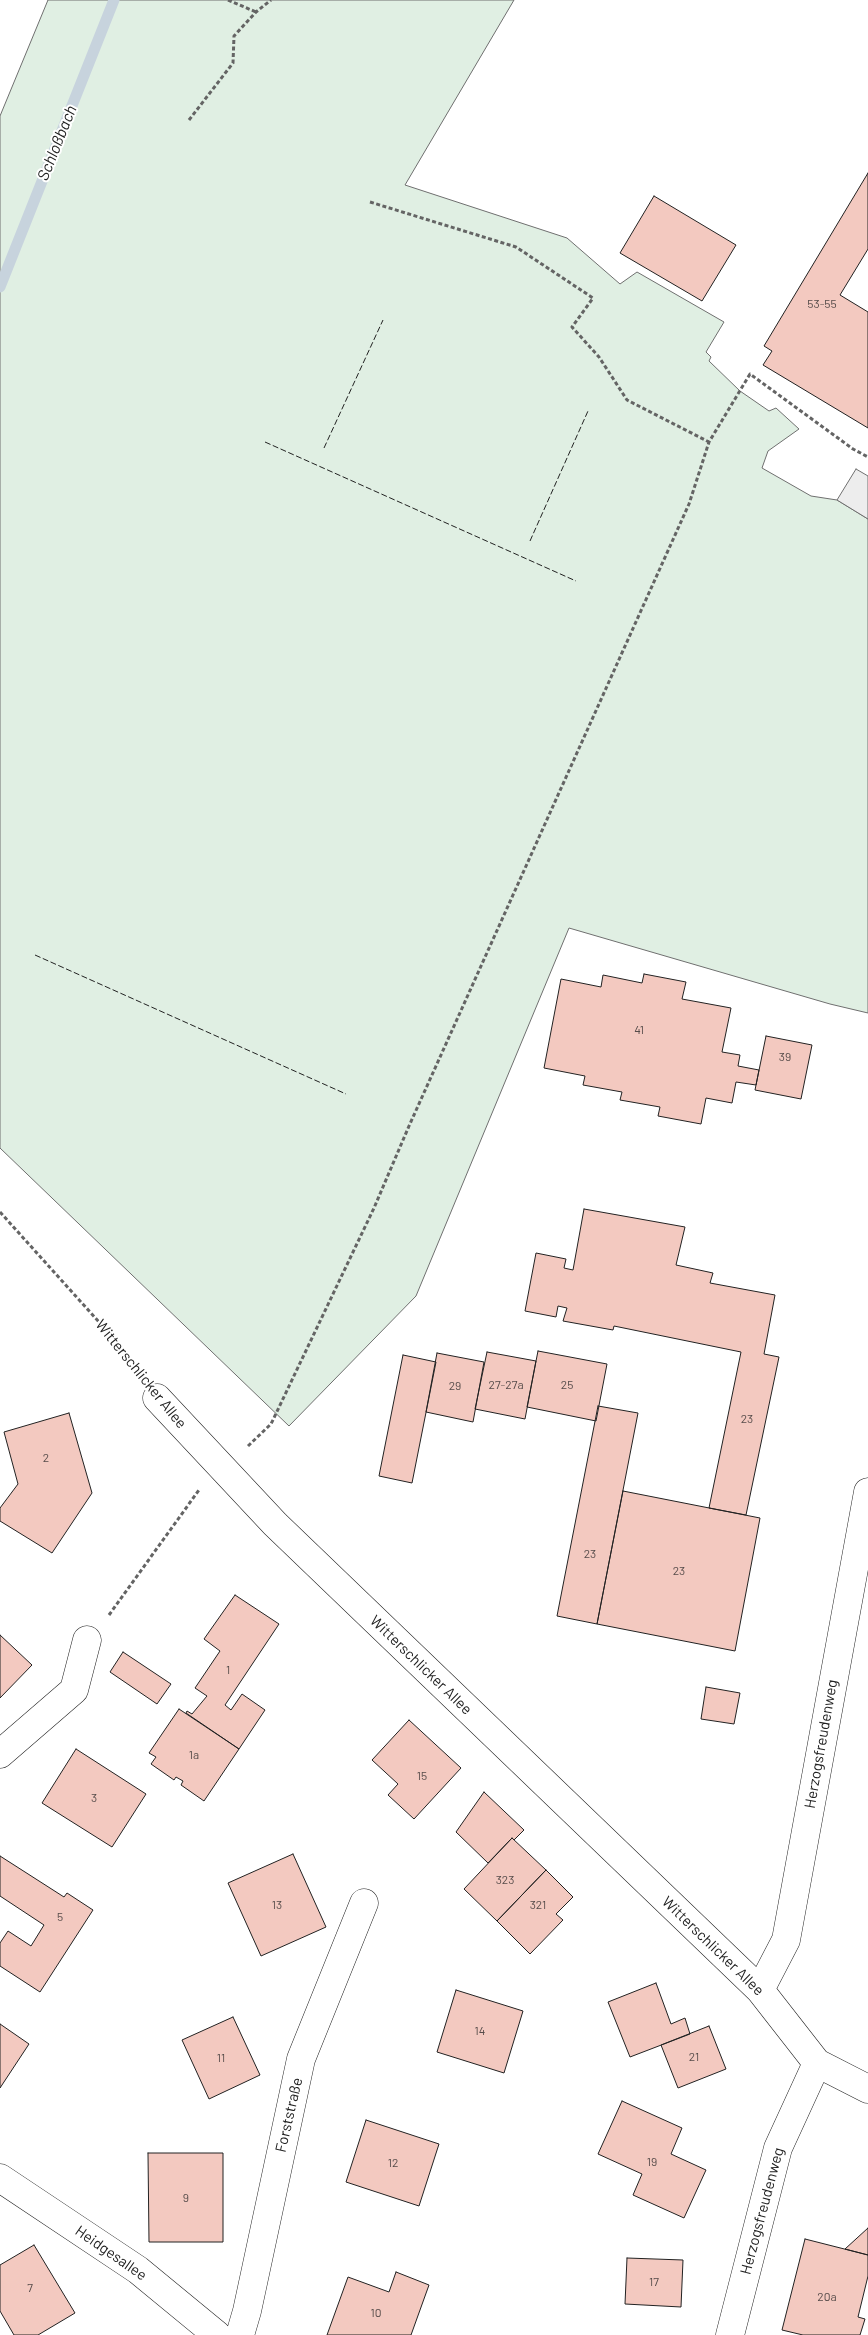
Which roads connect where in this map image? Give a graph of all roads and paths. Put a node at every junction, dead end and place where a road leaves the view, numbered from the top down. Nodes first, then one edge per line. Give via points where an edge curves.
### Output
1 (228, 0) edge
2 (271, 0) edge
3 (256, 12) junction
4 (189, 120) dead end
5 (370, 202) dead end
6 (709, 442) junction
7 (868, 457) edge
8 (0, 1212) edge
9 (157, 1398) joint
10 (220, 1466) junction
11 (868, 1492) edge
12 (862, 1559) edge
13 (87, 1640) joint
14 (0, 1754) edge
15 (364, 1902) dead end
16 (760, 1990) junction
17 (817, 2063) junction
18 (868, 2089) edge
19 (0, 2178) edge
20 (217, 2335) edge
21 (240, 2335) edge
22 (730, 2335) edge

1 - 3 path
2 - 3 path
3 - 4 path via 234,36 233,63
5 - 6 path via 516,247 594,298 572,327 600,357 627,400
6 - 7 path via 750,374
6 - 10 path via 689,504 374,1208 271,1424
8 - 9 path, Witterschlicker Allee via 117,1342
9 - 10 street, Witterschlicker Allee
10 - 13 path via 119,1603
10 - 16 street, Witterschlicker Allee via 275,1524
11 - 12 street, Herzogsfreudenweg
12 - 16 street, Herzogsfreudenweg via 786,1940
13 - 14 street via 74,1690
15 - 21 street, Forststraße via 302,2059
16 - 17 street, Witterschlicker Allee
17 - 18 street, Witterschlicker Allee
17 - 22 street, Herzogsfreudenweg via 778,2148
19 - 20 street, Heidgesallee via 138,2270

